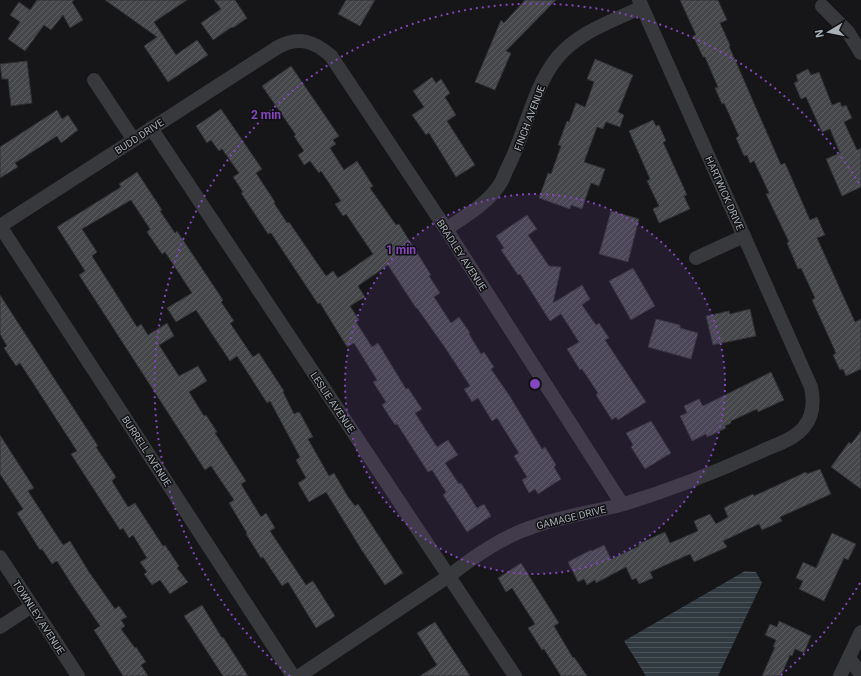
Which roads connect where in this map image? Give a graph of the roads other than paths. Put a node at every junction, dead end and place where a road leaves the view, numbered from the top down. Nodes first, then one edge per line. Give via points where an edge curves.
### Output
1 (641, 3) edge
2 (822, 6) dead end
3 (278, 47) joint
4 (861, 53) edge
5 (94, 80) dead end
6 (151, 128) junction
7 (133, 139) junction
8 (0, 226) edge
9 (446, 229) junction
10 (744, 236) junction
11 (696, 258) dead end
12 (811, 387) joint
13 (622, 504) junction
14 (0, 557) edge
15 (449, 576) junction
16 (32, 606) junction
17 (0, 627) edge
18 (861, 632) edge
19 (849, 658) junction
20 (861, 674) edge
21 (78, 676) edge
22 (293, 676) edge
23 (299, 676) edge
24 (515, 676) edge
25 (840, 676) edge

1 - 9 street, FINCH AVENUE via 572,43 557,58 533,102 513,160 498,188 467,215
1 - 10 street, HARTWICK DRIVE
2 - 4 street via 848,32
3 - 6 street, BUDD DRIVE
3 - 9 street, BRADLEY AVENUE via 285,43 311,42 331,56
5 - 7 street
6 - 7 street, BUDD DRIVE
6 - 15 street, LESLIE AVENUE
7 - 8 street, BUDD DRIVE
8 - 22 street, BURRELL AVENUE
9 - 13 street, BRADLEY AVENUE
10 - 11 street
10 - 12 street, HARTWICK DRIVE
12 - 13 street, GAMAGE DRIVE via 813,407 810,419 795,436 673,488
13 - 15 street, GAMAGE DRIVE via 530,527 473,557
14 - 16 street, TOWNLEY AVENUE
15 - 23 street, GAMAGE DRIVE
15 - 24 street, LESLIE AVENUE
16 - 17 street
16 - 21 street, TOWNLEY AVENUE
18 - 19 street
19 - 20 street
19 - 25 street

